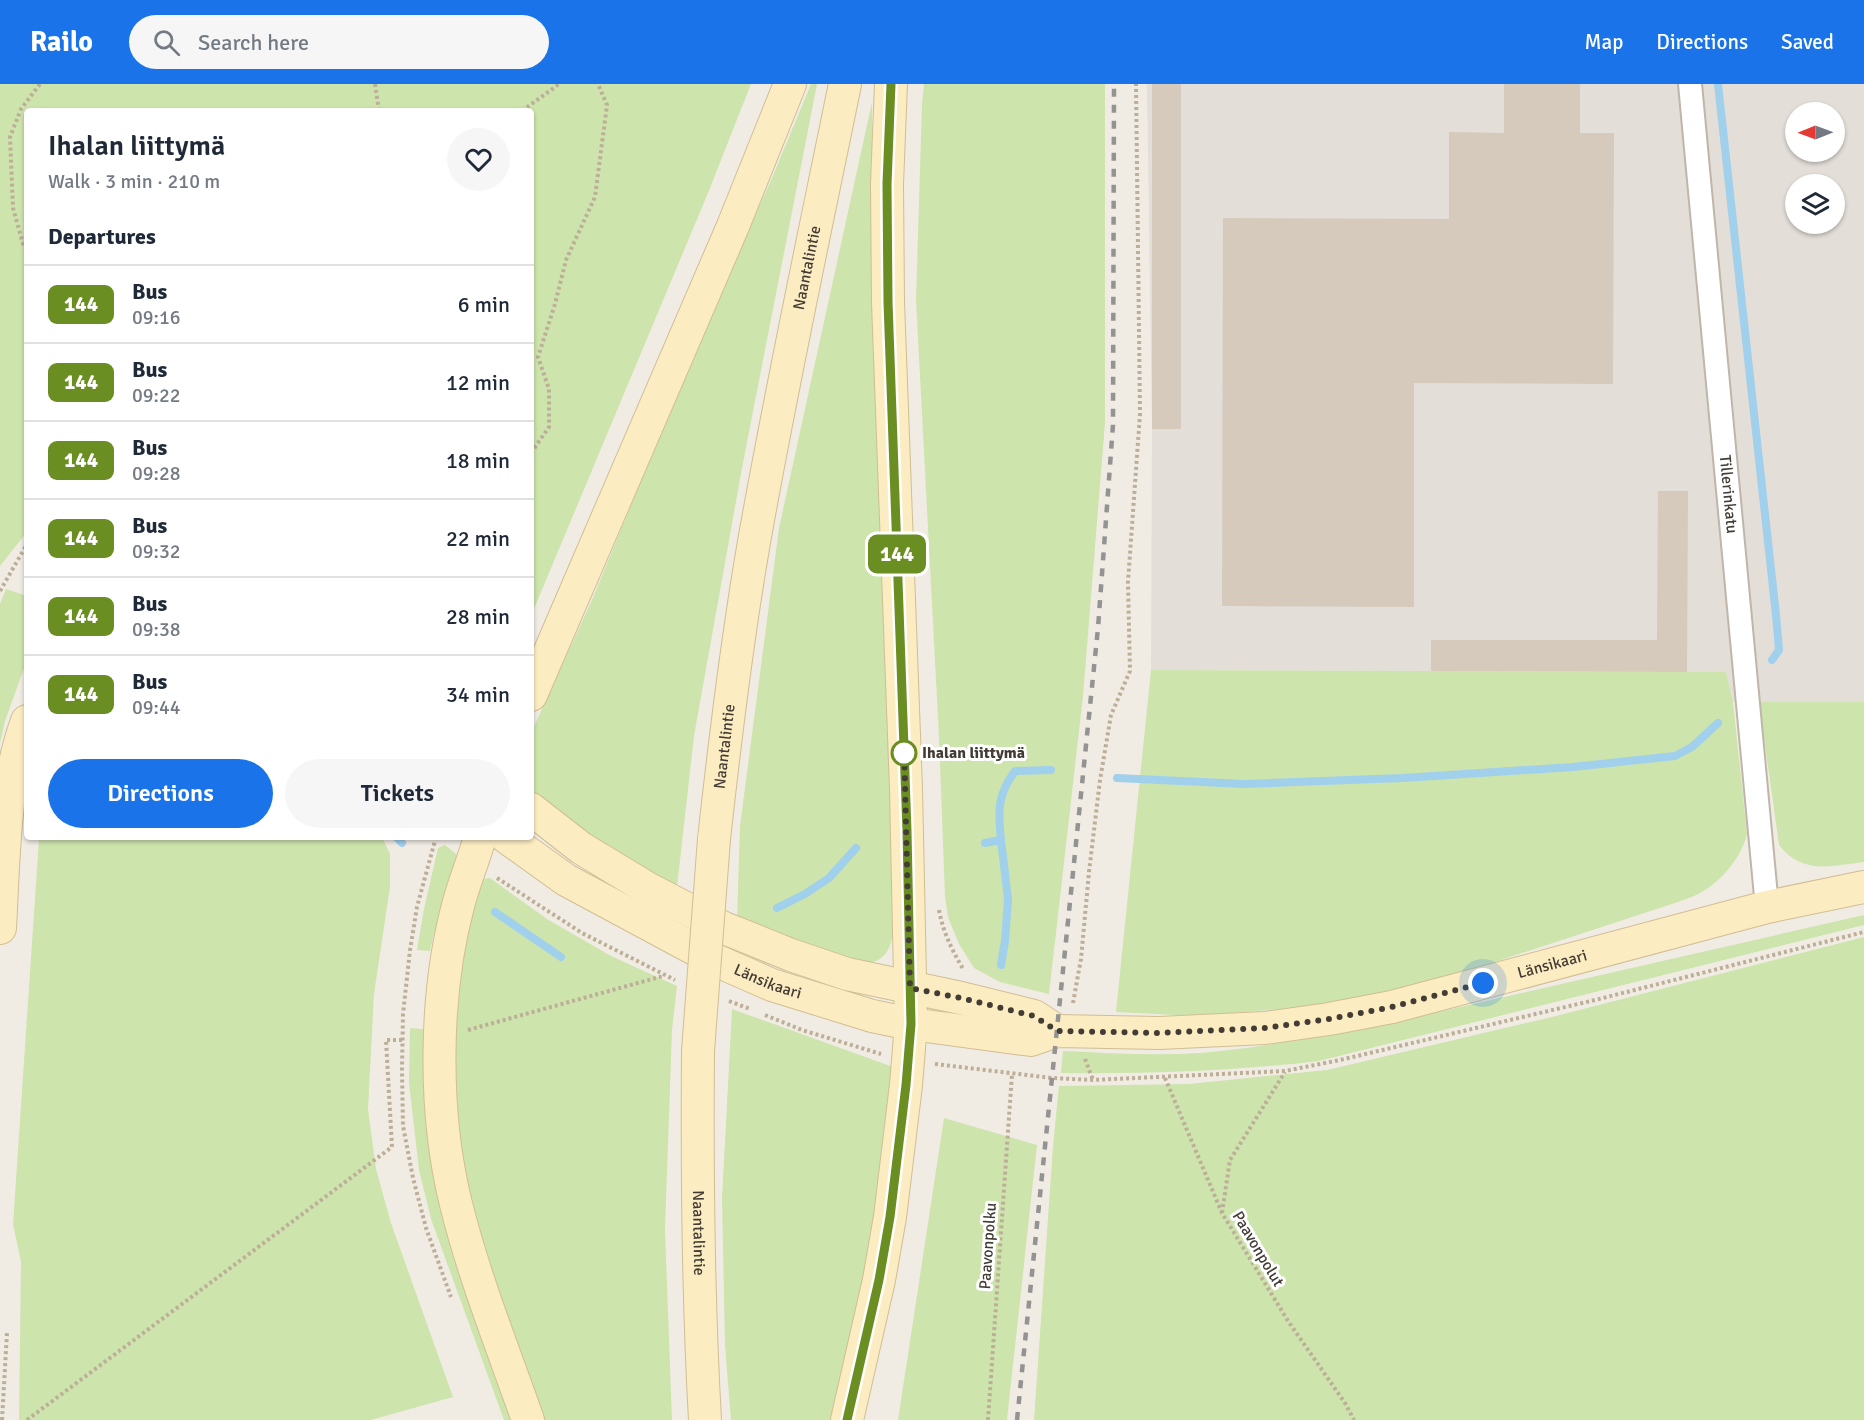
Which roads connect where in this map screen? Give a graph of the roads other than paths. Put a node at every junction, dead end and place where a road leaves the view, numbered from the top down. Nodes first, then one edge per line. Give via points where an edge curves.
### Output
1 (790, 84) edge
2 (845, 84) edge
3 (891, 84) edge
4 (1690, 84) edge
5 (534, 688) edge
6 (24, 732) edge
7 (534, 811) edge
8 (479, 840) edge
9 (510, 840) edge
10 (1864, 887) edge
11 (1767, 907) junction
12 (0, 928) edge
13 (910, 988) junction
14 (911, 1024) junction
15 (1065, 1031) junction
16 (528, 1420) edge
17 (705, 1420) edge
18 (847, 1420) edge

1 - 5 main road
2 - 17 main road, Naantalintie, bridge via 754,543 732,682 714,839 698,1051 699,1300
3 - 13 main road via 888,302
4 - 11 street, Tillerinkatu
6 - 12 main road via 11,780
7 - 13 main road, Länsikaari via 581,848 724,928 847,974
8 - 16 main road via 459,902 444,983 440,1063 445,1146 474,1266
9 - 14 main road, Länsikaari via 566,880 715,960 772,985
10 - 11 main road, Länsikaari
11 - 15 main road, Länsikaari via 1392,1007 1329,1019 1209,1032
13 - 14 main road
13 - 15 main road, Länsikaari via 1034,1016
14 - 15 main road, Länsikaari via 1031,1040
14 - 18 main road via 890,1217

